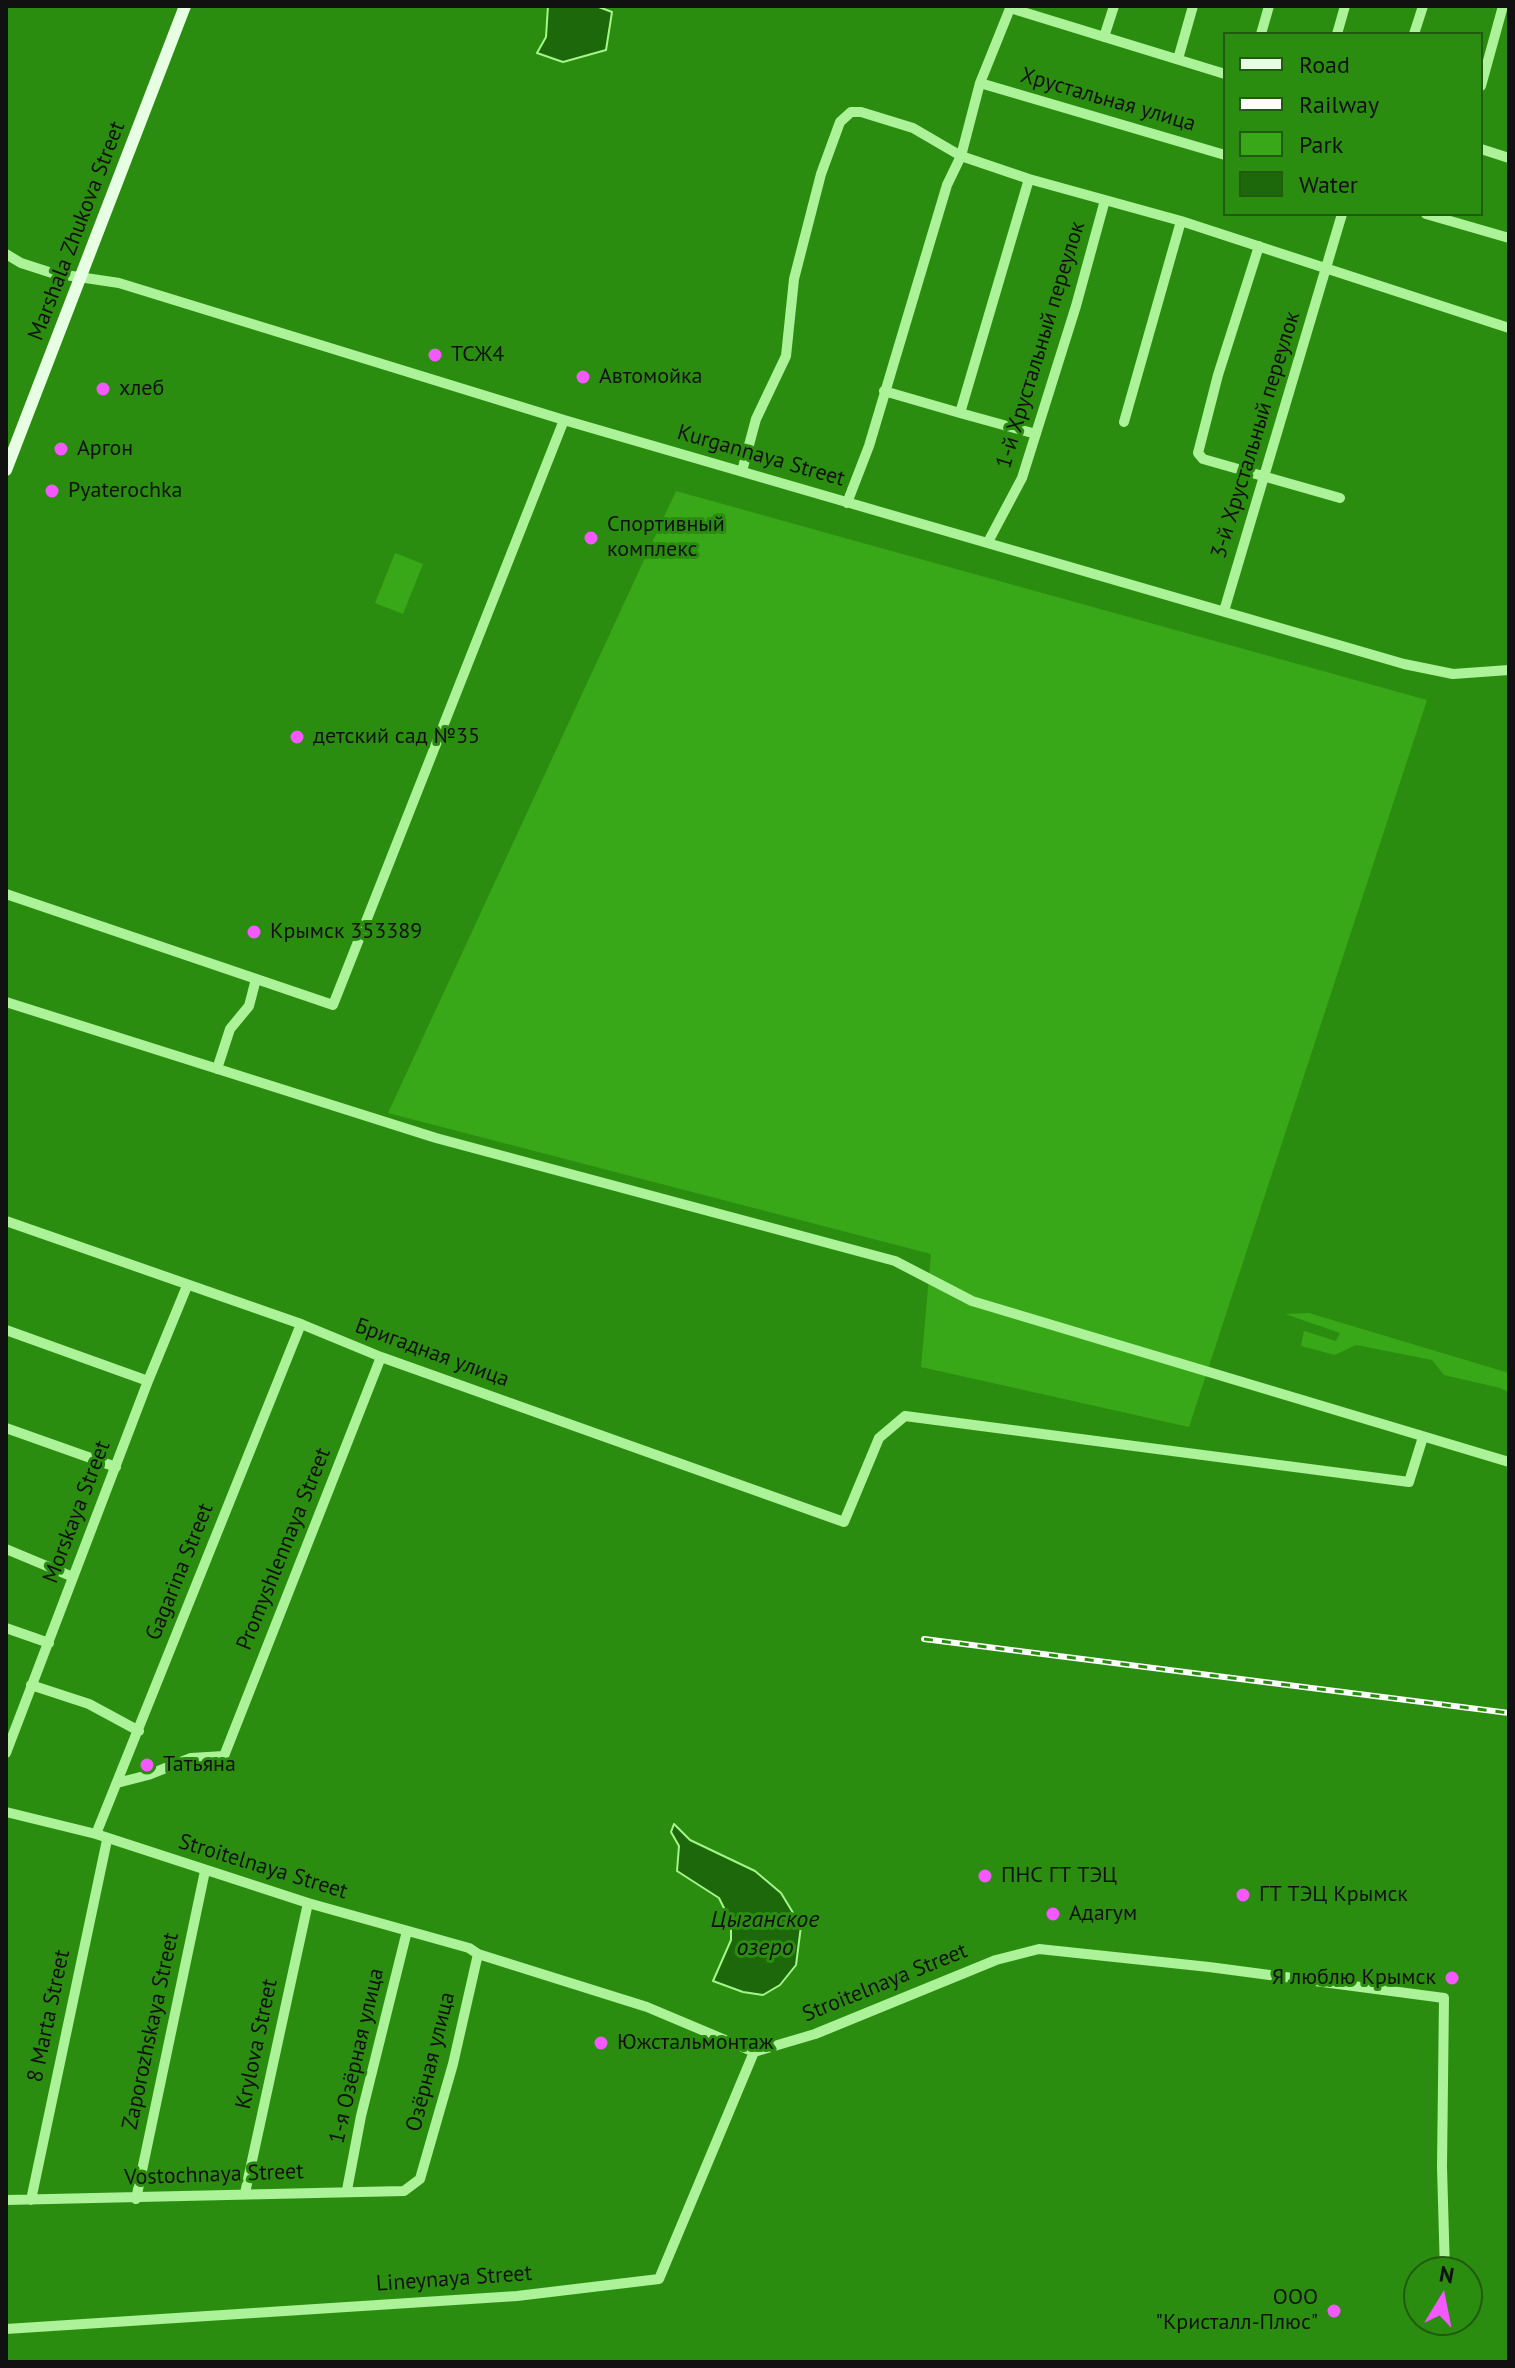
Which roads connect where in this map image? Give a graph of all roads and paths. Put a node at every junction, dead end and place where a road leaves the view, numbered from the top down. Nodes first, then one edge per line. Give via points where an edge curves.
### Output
1 (185, 6) edge
2 (1114, 6) edge
3 (1193, 6) edge
4 (1269, 6) edge
5 (1345, 6) edge
6 (1423, 6) edge
7 (1503, 6) edge
8 (1010, 7) edge
9 (1262, 32) edge
10 (1338, 32) edge
11 (1415, 32) edge
12 (1104, 37) junction
13 (1178, 59) junction
14 (1223, 73) edge
15 (1483, 79) edge
16 (980, 83) junction
17 (1483, 150) edge
18 (1223, 154) edge
19 (961, 156) junction
20 (1509, 158) edge
21 (1029, 179) junction
22 (1105, 200) junction
23 (1341, 216) edge
24 (1433, 216) edge
25 (1181, 221) junction
26 (1509, 238) edge
27 (1259, 246) junction
28 (6, 254) edge
29 (1326, 269) junction
30 (81, 276) junction
31 (1509, 328) edge
32 (884, 391) junction
33 (960, 413) junction
34 (564, 420) junction
35 (1124, 422) dead end
36 (1036, 434) junction
37 (7, 463) edge
38 (742, 471) junction
39 (1264, 478) junction
40 (1340, 498) dead end
41 (847, 503) junction
42 (988, 542) junction
43 (1224, 611) junction
44 (1509, 670) edge
45 (6, 894) edge
46 (256, 979) junction
47 (6, 1002) edge
48 (217, 1069) junction
49 (6, 1221) edge
50 (187, 1286) junction
51 (301, 1324) junction
52 (6, 1330) edge
53 (381, 1357) junction
54 (148, 1381) junction
55 (6, 1428) edge
56 (1423, 1437) junction
57 (1509, 1462) edge
58 (116, 1467) junction
59 (6, 1549) edge
60 (73, 1577) junction
61 (6, 1628) edge
62 (49, 1643) junction
63 (31, 1685) junction
64 (139, 1731) junction
65 (6, 1753) edge
66 (117, 1783) junction
67 (6, 1812) edge
68 (96, 1834) junction
69 (107, 1840) junction
70 (205, 1871) junction
71 (308, 1903) junction
72 (407, 1931) junction
73 (478, 1954) junction
74 (754, 2052) junction
75 (420, 2179) joint
76 (347, 2190) junction
77 (245, 2193) junction
78 (136, 2199) junction
79 (6, 2200) edge
80 (31, 2200) junction
81 (1445, 2256) edge
82 (6, 2329) edge

1 - 30 main road, Marshala Zhukova Street
2 - 12 street
3 - 13 street
4 - 9 street
5 - 10 street
6 - 11 street
7 - 15 street
8 - 12 street
8 - 16 street
12 - 13 street
13 - 14 street
16 - 18 street, Хрустальная улица
16 - 19 street
17 - 20 street
19 - 21 street
19 - 32 street via 947,185
19 - 38 street via 913,128 861,112 845,115 840,122 802,244 786,356 756,419
21 - 22 street
21 - 33 street
22 - 25 street
22 - 36 street, 1-й Хрустальный переулок
23 - 29 street, 3-й Хрустальный переулок
24 - 26 street
25 - 27 street
25 - 35 street
27 - 29 street
27 - 39 street via 1198,453
28 - 30 street, Kurgannaya Street via 52,273
29 - 31 street
29 - 39 street, 3-й Хрустальный переулок
30 - 34 street, Kurgannaya Street via 119,283
30 - 37 main road, Marshala Zhukova Street
32 - 33 street
32 - 41 street
33 - 36 street
34 - 38 street, Kurgannaya Street
34 - 46 street via 333,1005
36 - 42 street, 1-й Хрустальный переулок via 1022,478
38 - 41 street, Kurgannaya Street
39 - 40 street
39 - 43 street, 3-й Хрустальный переулок
41 - 42 street, Kurgannaya Street
42 - 43 street, Kurgannaya Street
43 - 44 street, Kurgannaya Street via 1404,664 1453,674
45 - 46 street
46 - 48 street via 249,1006 230,1029
47 - 48 street
48 - 56 street via 436,1138 895,1261 972,1301
49 - 50 street, Бригадная улица
50 - 51 street, Бригадная улица
50 - 54 street, Morskaya Street
51 - 53 street, Бригадная улица
51 - 64 street, Gagarina Street
52 - 54 street
53 - 56 street, Бригадная улица via 844,1522 879,1438 905,1416 1409,1482
53 - 66 street, Promyshlennaya Street via 224,1756 191,1758
54 - 58 street, Morskaya Street
55 - 58 street
56 - 57 street
58 - 60 street, Morskaya Street
59 - 60 street
60 - 62 street, Morskaya Street
61 - 62 street
62 - 63 street, Morskaya Street
63 - 64 street via 89,1704
63 - 65 street, Morskaya Street
64 - 66 street, Gagarina Street
66 - 68 street, Gagarina Street
67 - 68 street, Stroitelnaya Street
68 - 69 street, Stroitelnaya Street
69 - 70 street, Stroitelnaya Street
69 - 80 street, 8 Marta Street
70 - 71 street, Stroitelnaya Street
70 - 78 street, Zaporozhskaya Street
71 - 72 street, Stroitelnaya Street
71 - 77 street, Krylova Street
72 - 73 street, Stroitelnaya Street
72 - 76 street, 1-я Озёрная улица
73 - 74 street, Stroitelnaya Street via 647,2007
73 - 75 street, Озёрная улица
74 - 81 street, Stroitelnaya Street via 815,2034 996,1960 1039,1949 1444,1998
74 - 82 street, Lineynaya Street via 659,2279 517,2296
75 - 76 street, Vostochnaya Street via 404,2191
76 - 77 street, Vostochnaya Street
77 - 78 street, Vostochnaya Street
78 - 80 street, Vostochnaya Street
79 - 80 street, Vostochnaya Street

